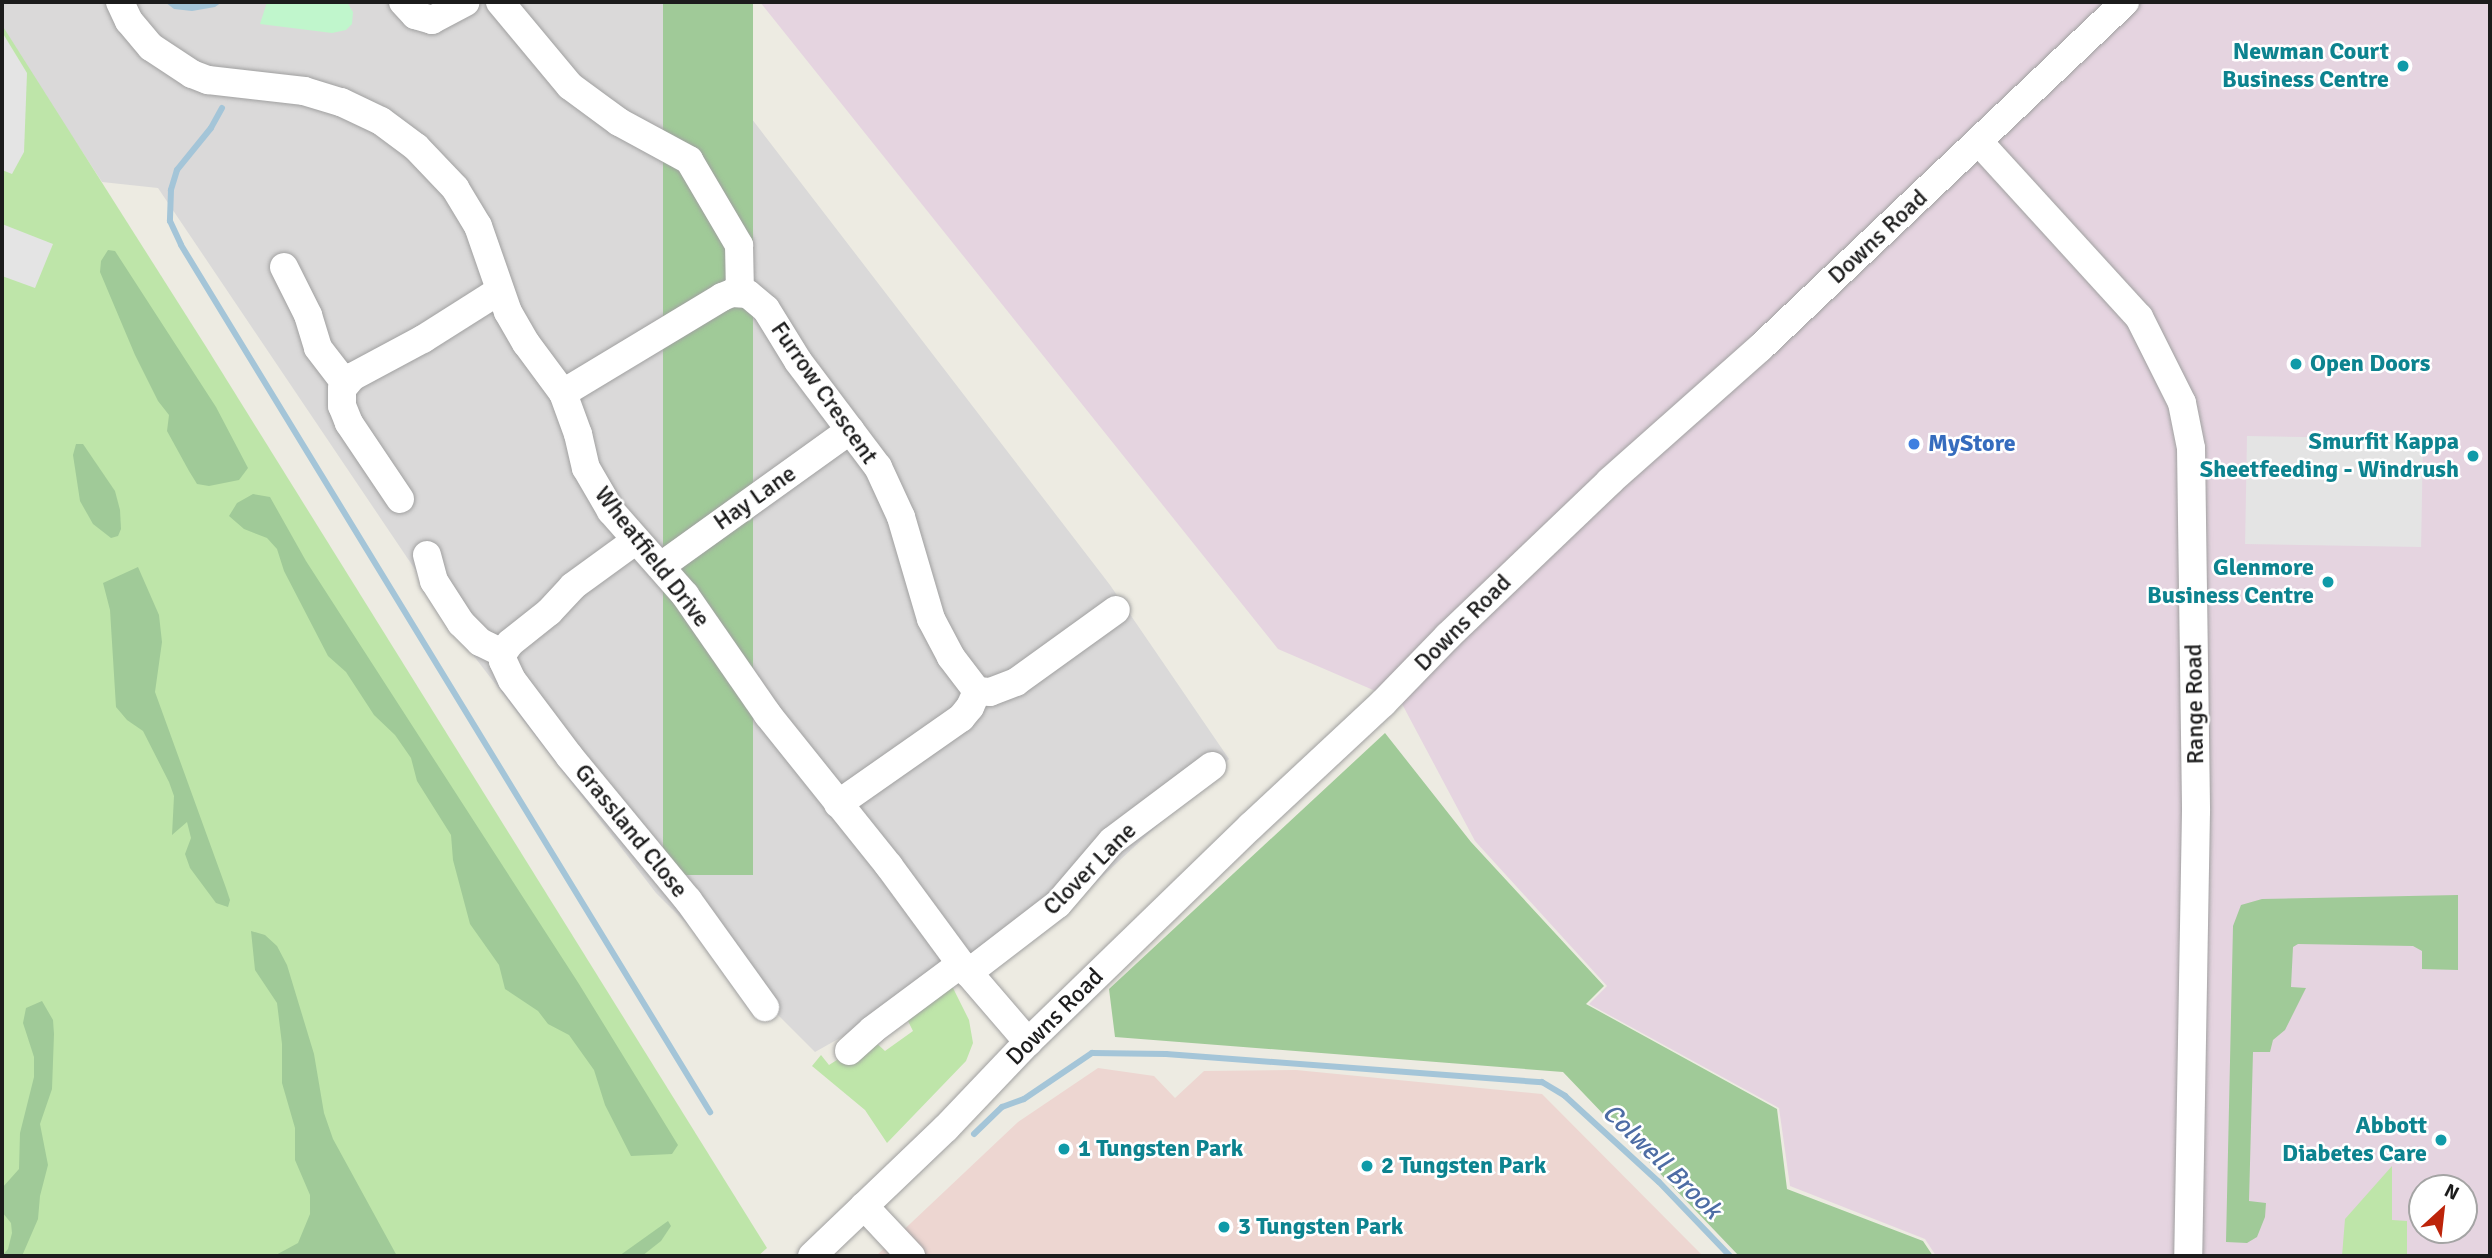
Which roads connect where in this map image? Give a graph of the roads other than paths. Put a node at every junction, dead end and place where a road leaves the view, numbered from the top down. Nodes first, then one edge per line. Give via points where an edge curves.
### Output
1 (120, 2) edge
2 (403, 2) edge
3 (466, 2) edge
4 (499, 2) edge
5 (2125, 2) edge
6 (1979, 142) junction
7 (284, 267) dead end
8 (499, 291) junction
9 (740, 292) junction
10 (345, 383) junction
11 (563, 393) junction
12 (849, 430) junction
13 (400, 499) dead end
14 (635, 541) junction
15 (427, 555) dead end
16 (661, 566) junction
17 (1116, 610) dead end
18 (503, 653) junction
19 (977, 691) junction
20 (1212, 766) dead end
21 (838, 804) junction
22 (965, 969) junction
23 (765, 1007) dead end
24 (1028, 1042) junction
25 (849, 1051) dead end
26 (864, 1206) junction
27 (812, 1256) edge
28 (911, 1256) edge
29 (2188, 1256) edge

1 - 8 street, Wheatfield Drive via 151,47 192,74 208,80 303,91 381,121 415,147 466,205 478,226
2 - 3 street via 415,15 432,20
4 - 9 street via 570,86 620,122 689,160 739,246
5 - 6 street, Downs Road
6 - 24 street, Downs Road via 1591,499
6 - 29 street, Range Road via 2139,317 2182,403 2193,542 2196,811
7 - 10 street via 308,315 318,348
8 - 10 street
8 - 11 street, Wheatfield Drive via 526,343
9 - 11 street via 722,297
9 - 12 street, Furrow Crescent via 766,309
10 - 13 street via 342,406 349,423
11 - 14 street, Wheatfield Drive via 592,482
12 - 16 street, Hay Lane
12 - 19 street, Furrow Crescent via 892,492 932,619 951,657
14 - 16 street, Wheatfield Drive
14 - 18 street via 573,586
15 - 18 street via 434,581 461,623 480,642
16 - 21 street, Wheatfield Drive
17 - 19 street via 1016,681 990,692
18 - 23 street, Grassland Close via 512,680 688,900
19 - 21 street via 961,718
20 - 22 street, Clover Lane via 1112,841 1058,904
21 - 22 street, Wheatfield Drive
22 - 24 street, Wheatfield Drive
22 - 25 street, Clover Lane via 872,1030
24 - 26 street, Downs Road
26 - 27 street, Downs Road
26 - 28 street

